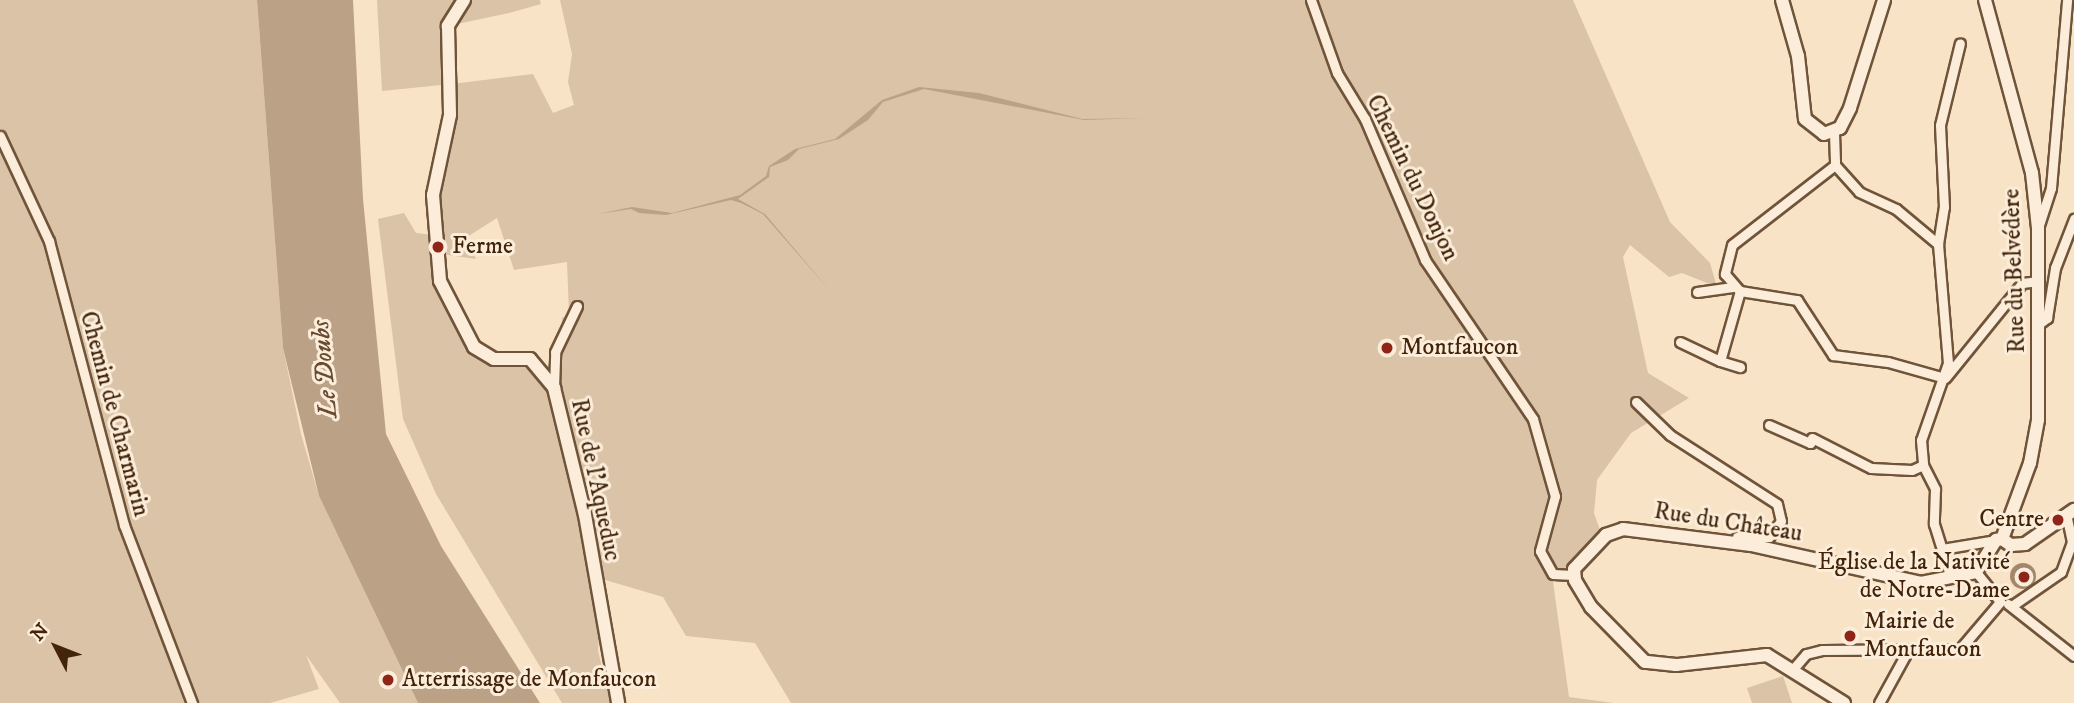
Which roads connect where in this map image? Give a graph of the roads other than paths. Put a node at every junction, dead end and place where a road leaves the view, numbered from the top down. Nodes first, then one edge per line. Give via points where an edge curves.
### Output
1 (464, 0) edge
2 (1311, 0) edge
3 (1884, 0) edge
4 (1985, 0) edge
5 (2067, 0) edge
6 (1784, 3) edge
7 (1960, 43) dead end
8 (1834, 133) junction
9 (0, 136) edge
10 (1835, 165) junction
11 (2074, 219) edge
12 (2038, 228) junction
13 (1938, 244) junction
14 (2039, 281) junction
15 (1736, 289) junction
16 (1697, 292) dead end
17 (577, 306) dead end
18 (2040, 323) junction
19 (1680, 342) dead end
20 (1720, 361) junction
21 (1741, 367) dead end
22 (1945, 378) junction
23 (554, 388) junction
24 (1636, 402) dead end
25 (1769, 425) dead end
26 (1923, 465) junction
27 (2072, 514) edge
28 (1701, 538) junction
29 (1999, 539) junction
30 (1942, 549) junction
31 (1976, 572) junction
32 (1573, 575) junction
33 (1950, 575) junction
34 (2000, 602) junction
35 (2013, 605) junction
36 (1907, 652) junction
37 (2074, 656) edge
38 (1793, 669) junction
39 (192, 703) edge
40 (618, 703) edge
41 (1844, 703) edge
42 (1880, 703) edge

1 - 23 street, Rue de l'Aqueduc via 448,26 450,114 433,195 440,281 474,348 494,359 530,359
2 - 32 street, Chemin du Donjon via 1336,73 1366,119 1425,260 1533,419 1555,496 1541,551 1553,574
3 - 8 street via 1850,108
4 - 12 street, Rue du Belvédère via 2032,173
5 - 12 street via 2051,188
6 - 8 street via 1805,119 1818,134
7 - 13 street via 1940,125 1944,207
8 - 10 street
9 - 39 street, Chemin de Charmarin via 49,241 124,525
10 - 13 street via 1858,192 1896,209
10 - 15 street via 1732,245 1725,274
11 - 18 street via 2056,268 2047,318
12 - 14 street, Rue du Belvédère
13 - 22 street via 1948,355
14 - 18 street, Rue du Belvédère
14 - 22 street via 2022,284
15 - 16 street
15 - 20 street
15 - 22 street via 1797,300 1833,355
17 - 23 street via 555,352
18 - 29 street, Rue du Belvédère via 2037,434
19 - 20 street
20 - 21 street
22 - 26 street via 1924,420
23 - 40 street, Rue de l'Aqueduc via 585,515
24 - 28 street via 1660,427 1766,495 1781,511 1781,522 1769,537
25 - 26 street via 1810,443 1812,438 1871,468 1912,470
26 - 30 street via 1935,489 1934,524
27 - 29 street via 2025,544 2011,545
27 - 35 street via 2072,542 2061,572
28 - 32 street, Rue du Château via 1623,529 1606,535
28 - 33 street, Rue du Château via 1921,583
29 - 30 street
29 - 31 street, Rue du Belvédère
30 - 33 street
31 - 33 street, Rue du Château
31 - 34 street
32 - 38 street via 1591,607 1645,662 1676,665 1767,655
34 - 35 street
34 - 36 street via 1959,649
35 - 37 street
36 - 38 street via 1813,651
36 - 42 street
38 - 41 street

